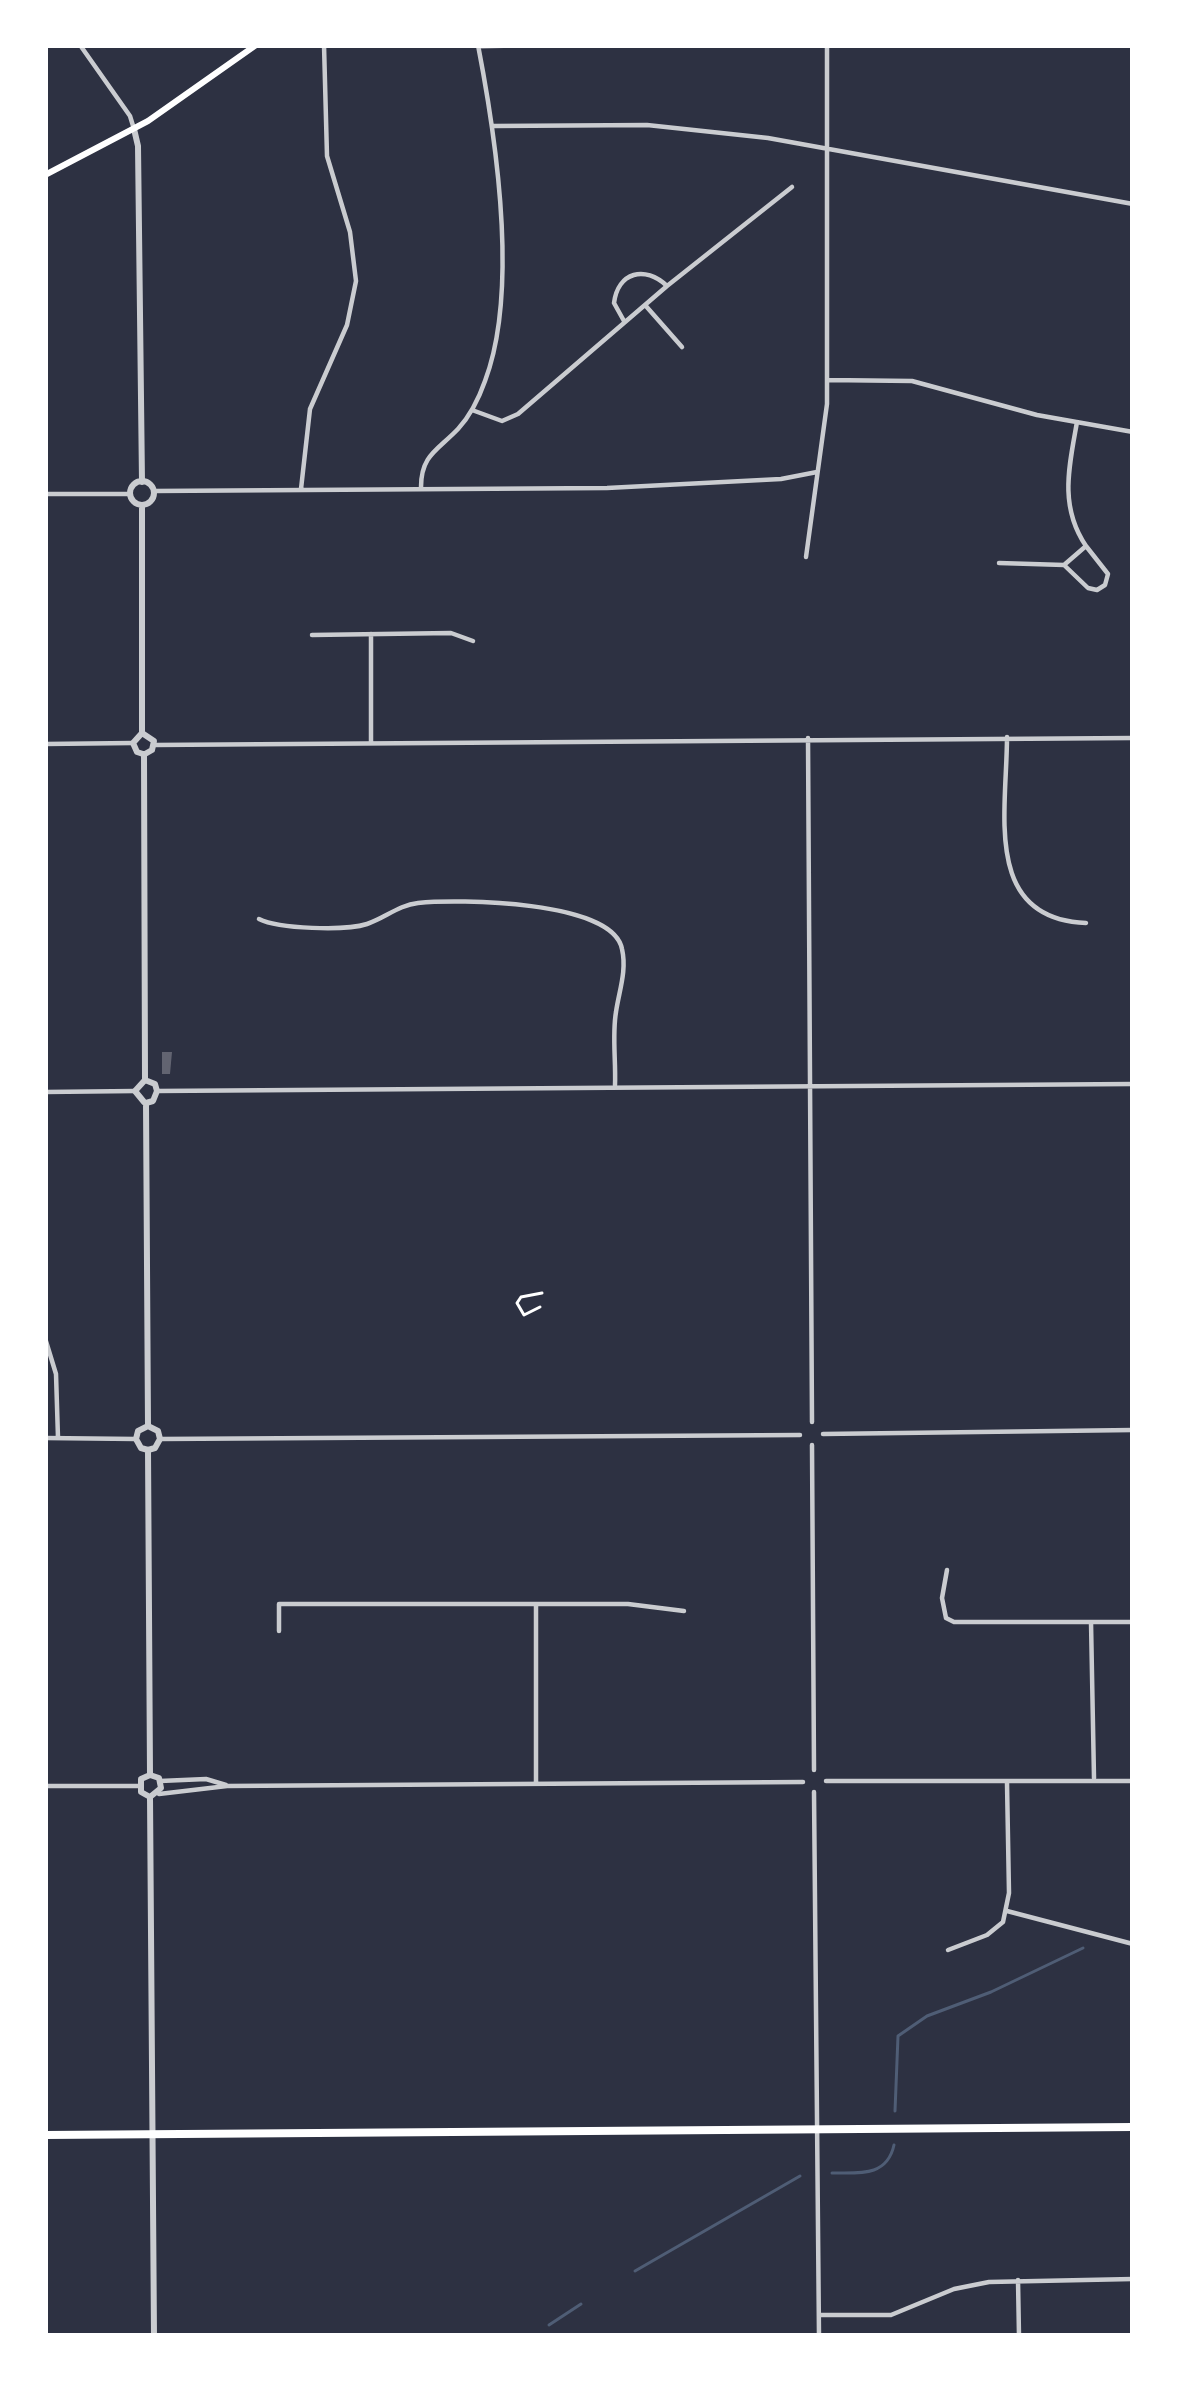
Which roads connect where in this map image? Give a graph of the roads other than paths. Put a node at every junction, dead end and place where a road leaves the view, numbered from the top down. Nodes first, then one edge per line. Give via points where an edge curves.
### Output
1 (80, 45) edge
2 (256, 45) edge
3 (324, 45) edge
4 (579, 45) edge
5 (827, 45) edge
6 (478, 46) edge
7 (494, 126) junction
8 (134, 129) junction
9 (826, 148) junction
10 (45, 175) edge
11 (792, 187) dead end
12 (1133, 204) edge
13 (667, 286) junction
14 (645, 304) junction
15 (625, 322) junction
16 (682, 347) dead end
17 (826, 380) junction
18 (472, 410) junction
19 (1077, 422) junction
20 (1133, 432) edge
21 (817, 472) junction
22 (142, 482) junction
23 (301, 489) junction
24 (421, 489) junction
25 (154, 491) junction
26 (45, 494) edge
27 (130, 494) junction
28 (142, 505) junction
29 (1086, 546) junction
30 (806, 557) dead end
31 (999, 563) dead end
32 (1064, 566) junction
33 (371, 634) junction
34 (312, 635) dead end
35 (472, 641) dead end
36 (142, 733) junction
37 (1007, 737) junction
38 (808, 738) junction
39 (1133, 739) edge
40 (371, 742) junction
41 (133, 743) junction
42 (45, 744) edge
43 (154, 745) junction
44 (144, 754) junction
45 (259, 919) dead end
46 (1086, 923) dead end
47 (145, 1080) junction
48 (1133, 1084) edge
49 (810, 1086) junction
50 (615, 1088) junction
51 (135, 1091) junction
52 (158, 1091) junction
53 (45, 1092) edge
54 (146, 1102) junction
55 (45, 1338) edge
56 (812, 1422) junction
57 (148, 1426) junction
58 (1133, 1430) edge
59 (823, 1434) junction
60 (800, 1435) junction
61 (45, 1438) edge
62 (58, 1438) junction
63 (136, 1438) junction
64 (160, 1438) junction
65 (812, 1445) junction
66 (148, 1450) junction
67 (947, 1570) dead end
68 (536, 1605) junction
69 (683, 1611) dead end
70 (1091, 1622) junction
71 (1133, 1622) edge
72 (279, 1631) dead end
73 (814, 1770) junction
74 (150, 1775) junction
75 (1133, 1780) edge
76 (160, 1781) junction
77 (826, 1781) junction
78 (1094, 1781) junction
79 (803, 1782) junction
80 (1007, 1783) junction
81 (536, 1784) junction
82 (45, 1786) edge
83 (139, 1786) junction
84 (227, 1786) junction
85 (814, 1792) junction
86 (154, 1796) junction
87 (1006, 1911) junction
88 (1133, 1944) edge
89 (948, 1950) dead end
90 (1133, 2127) edge
91 (817, 2129) junction
92 (153, 2134) junction
93 (45, 2135) edge
94 (1133, 2279) edge
95 (1018, 2280) junction
96 (819, 2314) junction
97 (154, 2336) edge
98 (819, 2336) edge
99 (1019, 2336) edge

1 - 8 street
2 - 8 main road
3 - 23 street via 327,156 356,281 347,325 310,409
4 - 6 lane
5 - 9 street
6 - 7 street
7 - 9 street via 647,124
7 - 18 street via 498,303 489,370
8 - 10 main road
8 - 22 street
9 - 12 street
9 - 17 street
11 - 13 street
13 - 14 street
13 - 15 street via 649,273 624,279 614,304
14 - 15 street
14 - 16 street
15 - 18 street via 510,418
17 - 19 street via 912,381
17 - 21 street
18 - 24 street via 425,459
19 - 20 street
19 - 29 street via 1066,496
21 - 24 street via 665,486
21 - 30 street
22 - 25 street
22 - 27 street
23 - 24 street
23 - 25 street
25 - 28 street
26 - 27 street
27 - 28 street
28 - 36 street
29 - 32 street
29 - 32 street via 1108,574 1105,586 1092,590
31 - 32 street
33 - 34 street
33 - 35 street via 451,633
33 - 40 street
36 - 41 street
36 - 43 street
37 - 38 street
37 - 39 street
37 - 46 street via 1014,884 1042,914
38 - 40 street
38 - 49 street
40 - 43 street
41 - 42 street
41 - 44 street
43 - 44 street
44 - 47 street
45 - 50 street via 360,926 409,905 477,903 545,907 608,928 623,952
47 - 51 street
47 - 52 street
48 - 49 street
49 - 50 street
49 - 56 street
50 - 52 street
51 - 53 street
51 - 54 street
52 - 54 street
54 - 57 street
55 - 62 street via 56,1374
56 - 59 street
56 - 60 street
57 - 63 street
57 - 64 street
58 - 59 street
59 - 65 street
60 - 64 street
60 - 65 street
61 - 62 street
62 - 63 street
63 - 66 street
64 - 66 street
65 - 73 street
66 - 74 street
67 - 70 street via 947,1623
68 - 69 street
68 - 72 street via 279,1604
68 - 81 street
70 - 71 street
70 - 78 street
73 - 77 street
73 - 79 street
74 - 76 street
74 - 83 street
75 - 78 street
76 - 84 street
76 - 86 street
77 - 80 street
77 - 85 street
78 - 80 street
79 - 81 street
79 - 85 street
80 - 87 street
81 - 84 street
82 - 83 street
83 - 86 street
84 - 86 street
85 - 91 street
86 - 92 street
87 - 88 street
87 - 89 street via 996,1930
90 - 91 main road
91 - 92 main road
91 - 96 street
92 - 93 main road
92 - 97 street
94 - 95 street
95 - 96 street via 969,2285 891,2314
95 - 99 street
96 - 98 street

